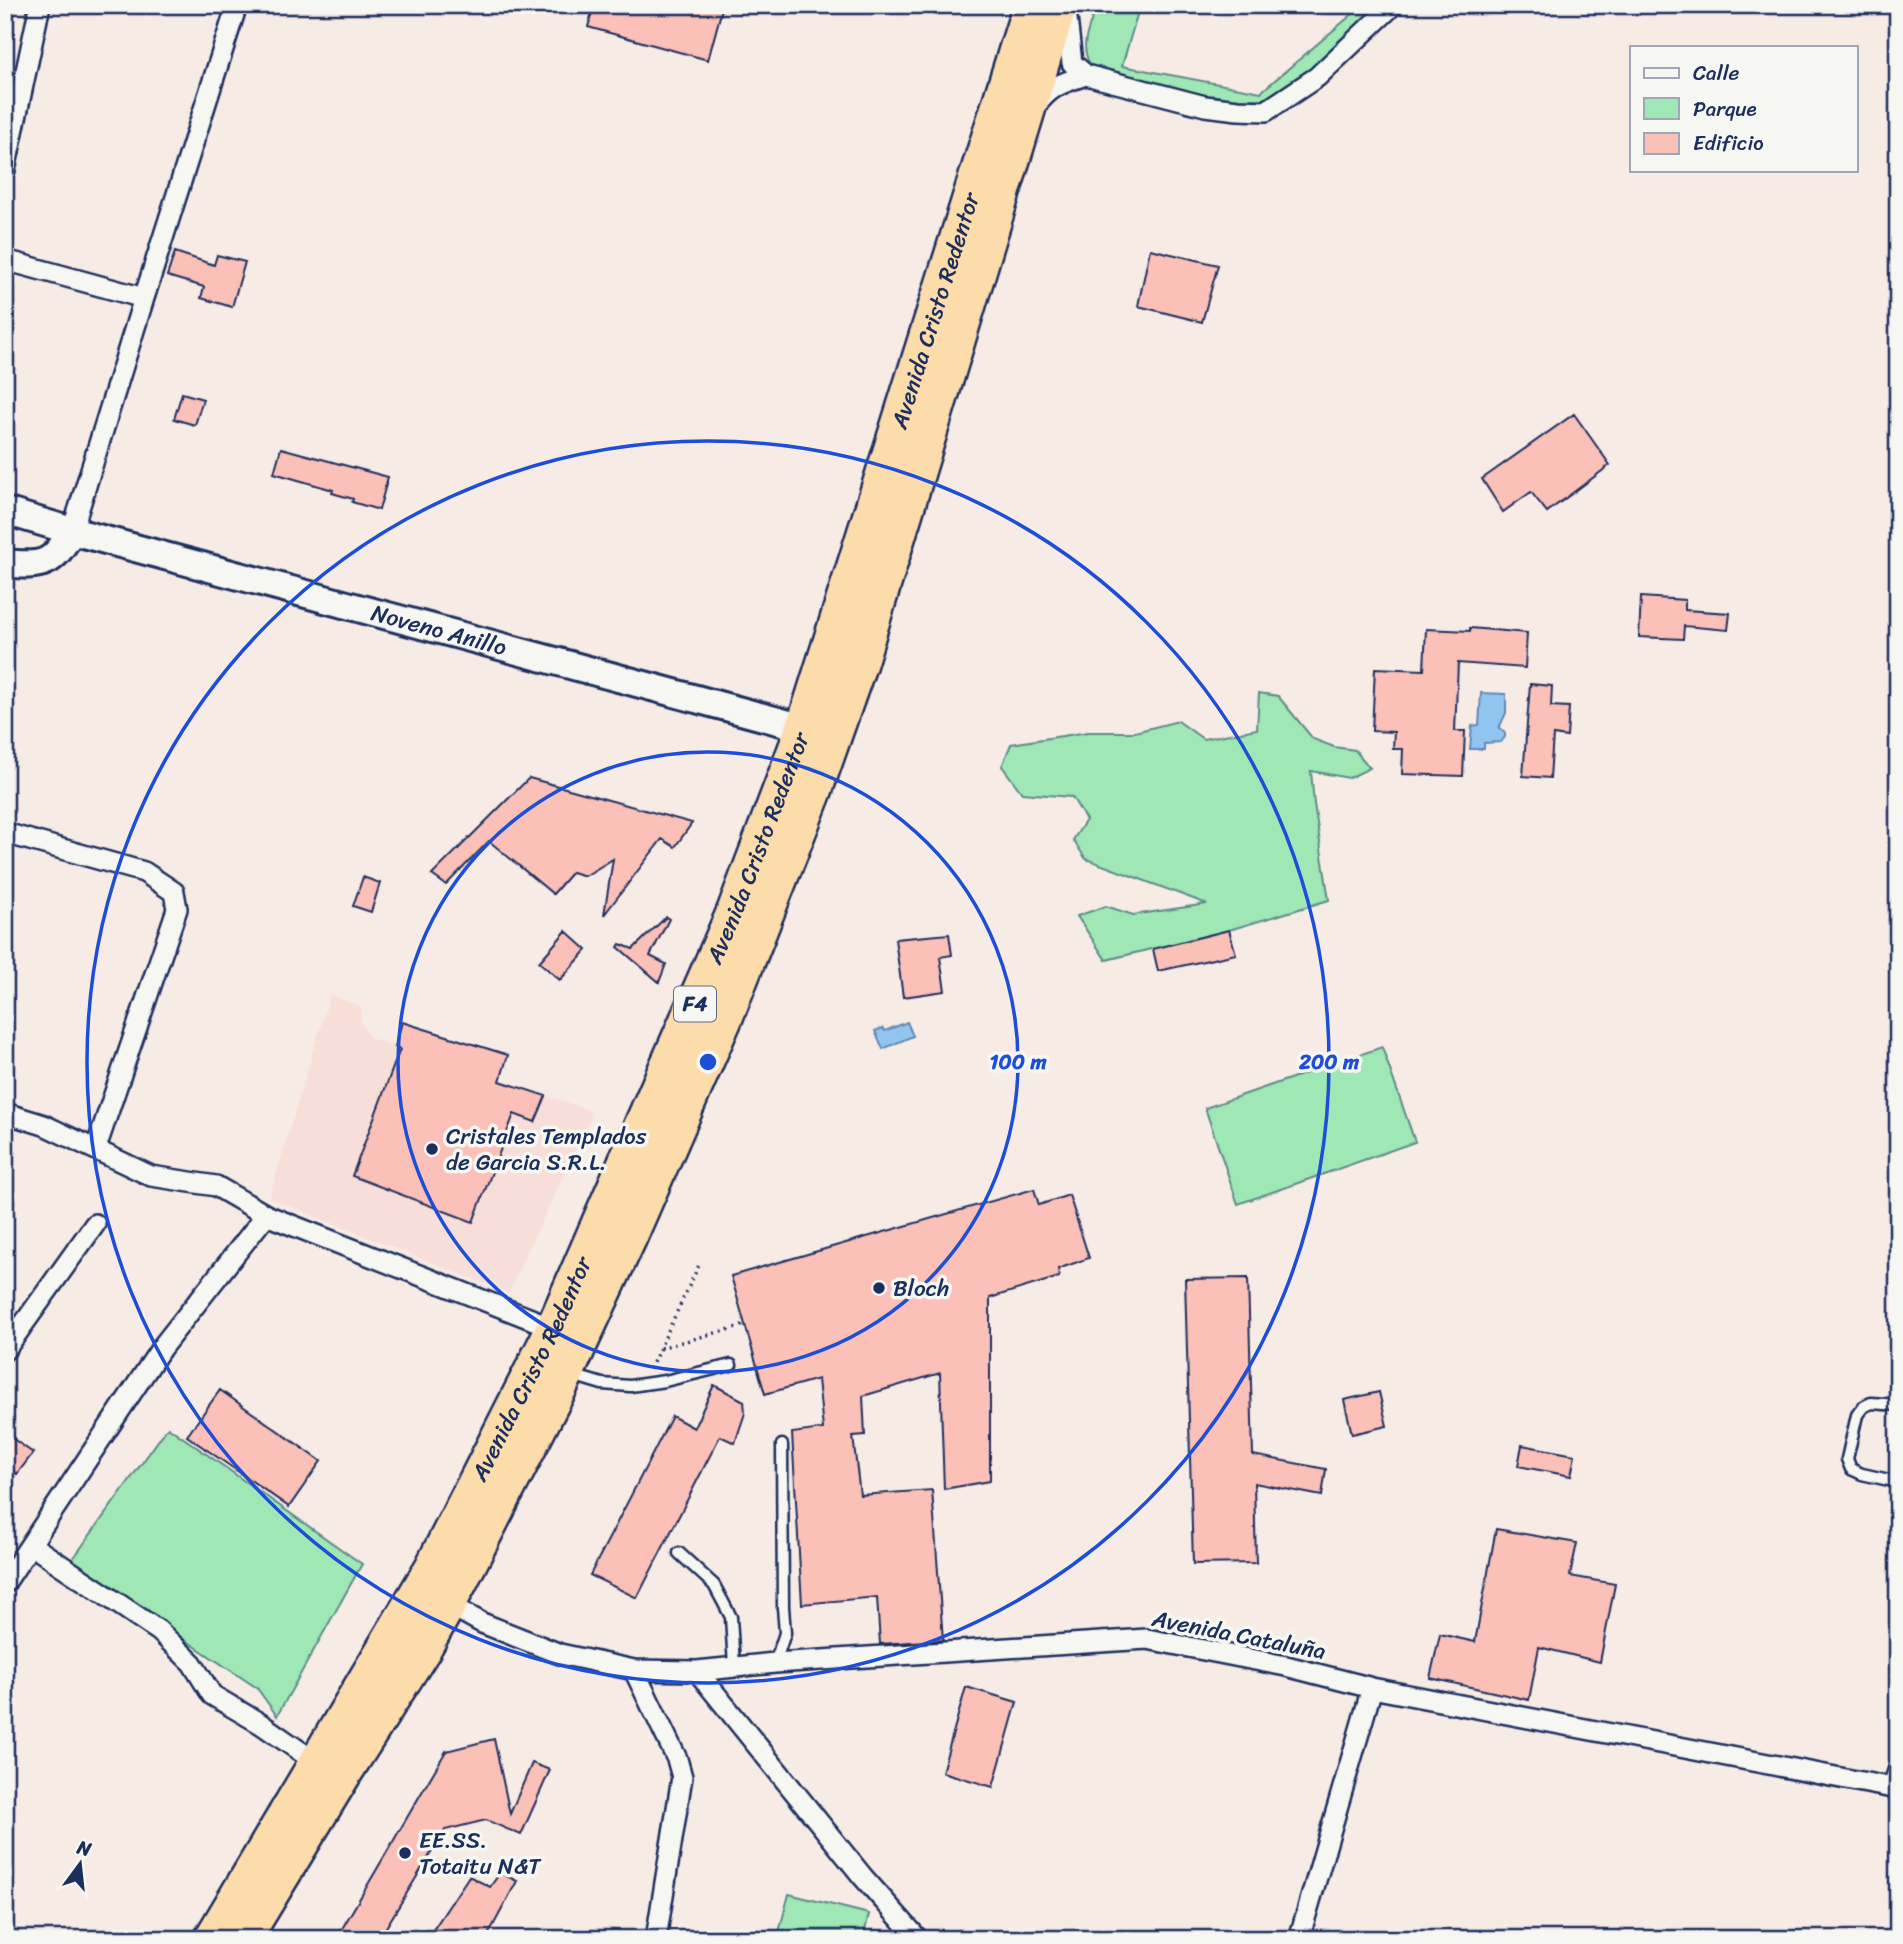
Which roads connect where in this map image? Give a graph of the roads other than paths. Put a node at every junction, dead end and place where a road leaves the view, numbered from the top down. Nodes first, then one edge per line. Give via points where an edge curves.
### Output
1 (40, 5) edge
2 (237, 5) edge
3 (1031, 5) edge
4 (1059, 5) edge
5 (1066, 5) edge
6 (1393, 5) edge
7 (1086, 75) junction
8 (1023, 122) junction
9 (5, 170) edge
10 (5, 260) edge
11 (144, 298) junction
12 (5, 511) edge
13 (72, 531) junction
14 (5, 563) edge
15 (804, 728) junction
16 (5, 833) edge
17 (5, 1113) edge
18 (96, 1149) junction
19 (266, 1215) junction
20 (95, 1224) dead end
21 (554, 1328) junction
22 (5, 1350) edge
23 (731, 1365) dead end
24 (565, 1373) junction
25 (1898, 1405) edge
26 (782, 1445) dead end
27 (1898, 1482) edge
28 (31, 1545) junction
29 (679, 1553) dead end
30 (5, 1583) edge
31 (448, 1604) junction
32 (775, 1663) junction
33 (734, 1666) junction
34 (634, 1670) junction
35 (697, 1671) junction
36 (1373, 1688) junction
37 (1898, 1757) edge
38 (317, 1763) junction
39 (1893, 1788) edge
40 (212, 1939) edge
41 (243, 1939) edge
42 (657, 1939) edge
43 (918, 1939) edge
44 (1299, 1939) edge

1 - 9 street
2 - 11 street
3 - 15 highway, Avenida Cristo Redentor / F4
4 - 8 highway, Avenida Cristo Redentor / F4
5 - 7 street via 1072,64
6 - 7 street via 1317,78 1266,111 1205,106
7 - 8 street via 1047,92
8 - 24 highway, Avenida Cristo Redentor / F4 via 859,663 814,791 725,1017
10 - 11 street
11 - 13 street
12 - 13 street, Noveno Anillo
13 - 14 street via 50,560
13 - 15 street, Noveno Anillo
15 - 21 highway, Avenida Cristo Redentor / F4 via 735,911
16 - 18 street via 144,872 174,892 177,909
17 - 18 street
18 - 19 street via 151,1176 216,1186
19 - 21 street
19 - 28 street via 162,1347
20 - 22 street
21 - 38 highway, Avenida Cristo Redentor / F4 via 433,1567
23 - 24 lane via 630,1386 602,1384
24 - 31 highway, Avenida Cristo Redentor / F4
25 - 27 lane via 1871,1403 1863,1407 1847,1460 1851,1469 1862,1474
26 - 32 lane via 785,1633
28 - 30 street
28 - 38 street via 159,1631 192,1663 212,1695
29 - 33 lane via 714,1585 732,1617
31 - 34 street, Avenida Cataluña via 560,1654
31 - 41 highway, Avenida Cristo Redentor / F4
32 - 33 street, Avenida Cataluña
32 - 36 street, Avenida Cataluña via 1147,1639
33 - 35 street, Avenida Cataluña
34 - 35 street, Avenida Cataluña
34 - 42 street via 682,1777
35 - 43 street
36 - 39 street, Avenida Cataluña
36 - 44 street
37 - 39 lane
38 - 40 highway, Avenida Cristo Redentor / F4

